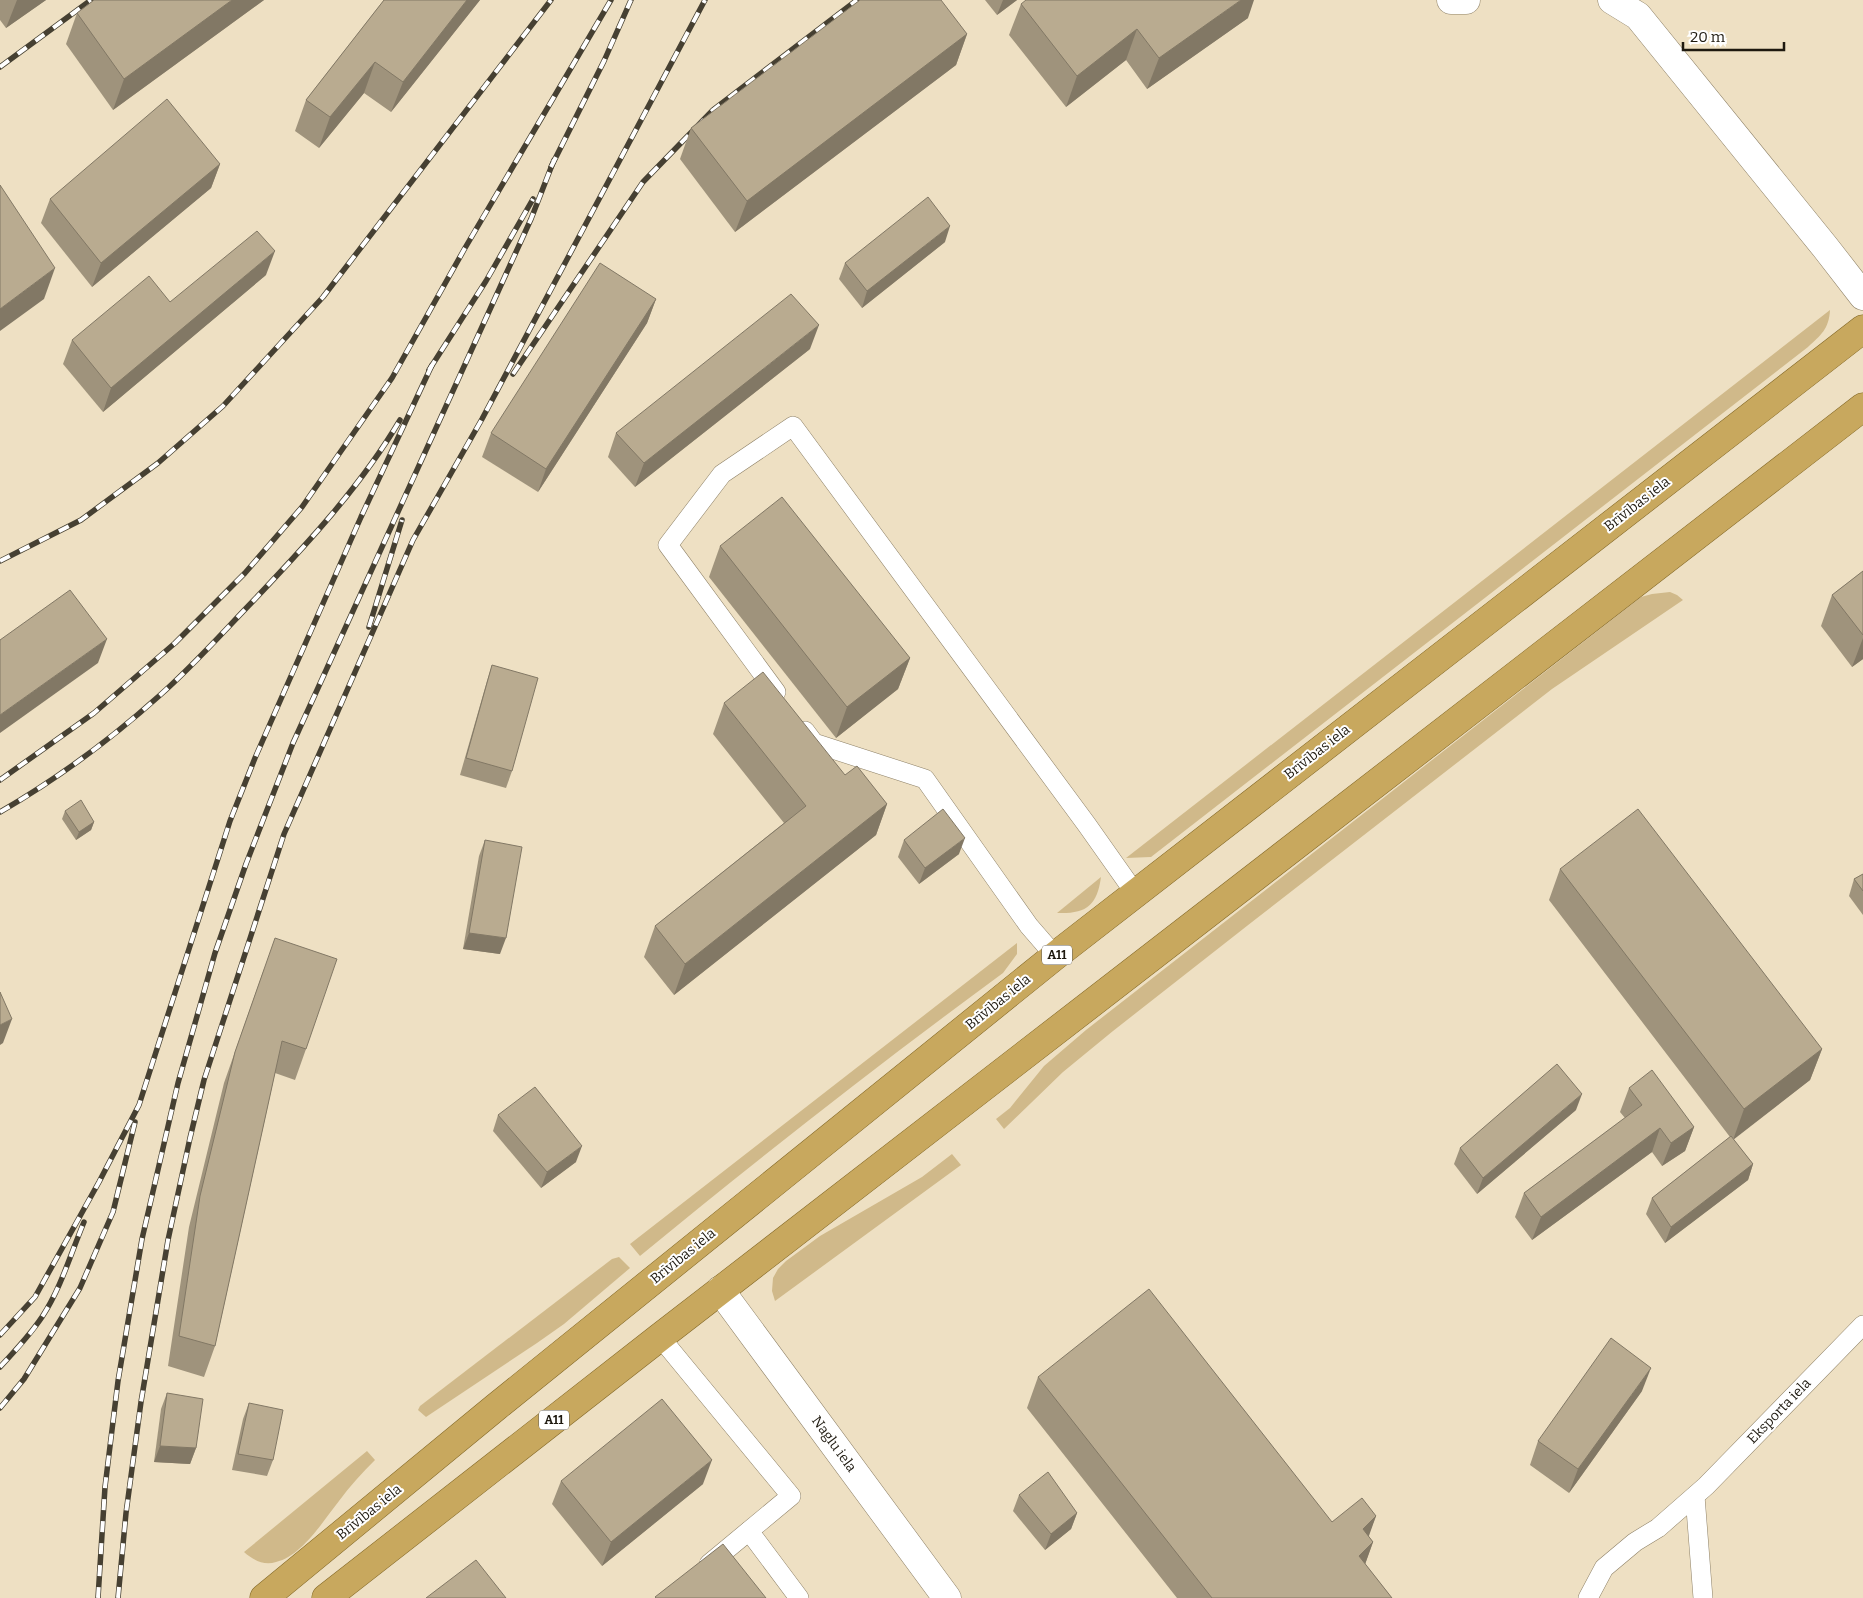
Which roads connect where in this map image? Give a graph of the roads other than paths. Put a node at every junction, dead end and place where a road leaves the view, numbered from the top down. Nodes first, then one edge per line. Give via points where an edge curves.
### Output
1 (1450, 0) edge
2 (1466, 0) edge
3 (1612, 0) edge
4 (1863, 296) edge
5 (1863, 330) edge
6 (1863, 407) edge
7 (785, 704) edge
8 (796, 720) edge
9 (1135, 893) junction
10 (1055, 956) junction
11 (720, 1290) junction
12 (1863, 1325) edge
13 (660, 1336) junction
14 (1695, 1496) junction
15 (749, 1531) junction
16 (698, 1574) edge
17 (264, 1598) edge
18 (326, 1598) edge
19 (799, 1598) edge
20 (947, 1598) edge
21 (1588, 1598) edge
22 (1703, 1598) edge

1 - 2 street
3 - 4 street via 1638,16
5 - 9 highway, Brīvības iela / A11
6 - 11 highway, A11
7 - 9 lane via 668,545 722,474 793,426
8 - 10 lane via 814,744 925,779 1029,926
9 - 10 highway, Brīvības iela / A11
10 - 17 highway, Brīvības iela / A11
11 - 13 highway, A11
11 - 20 street, Naglu iela
12 - 14 lane, Eksporta iela
13 - 15 lane via 791,1496
13 - 18 highway, A11
14 - 21 lane, Eksporta iela via 1604,1568
14 - 22 lane
15 - 16 lane
15 - 19 lane

